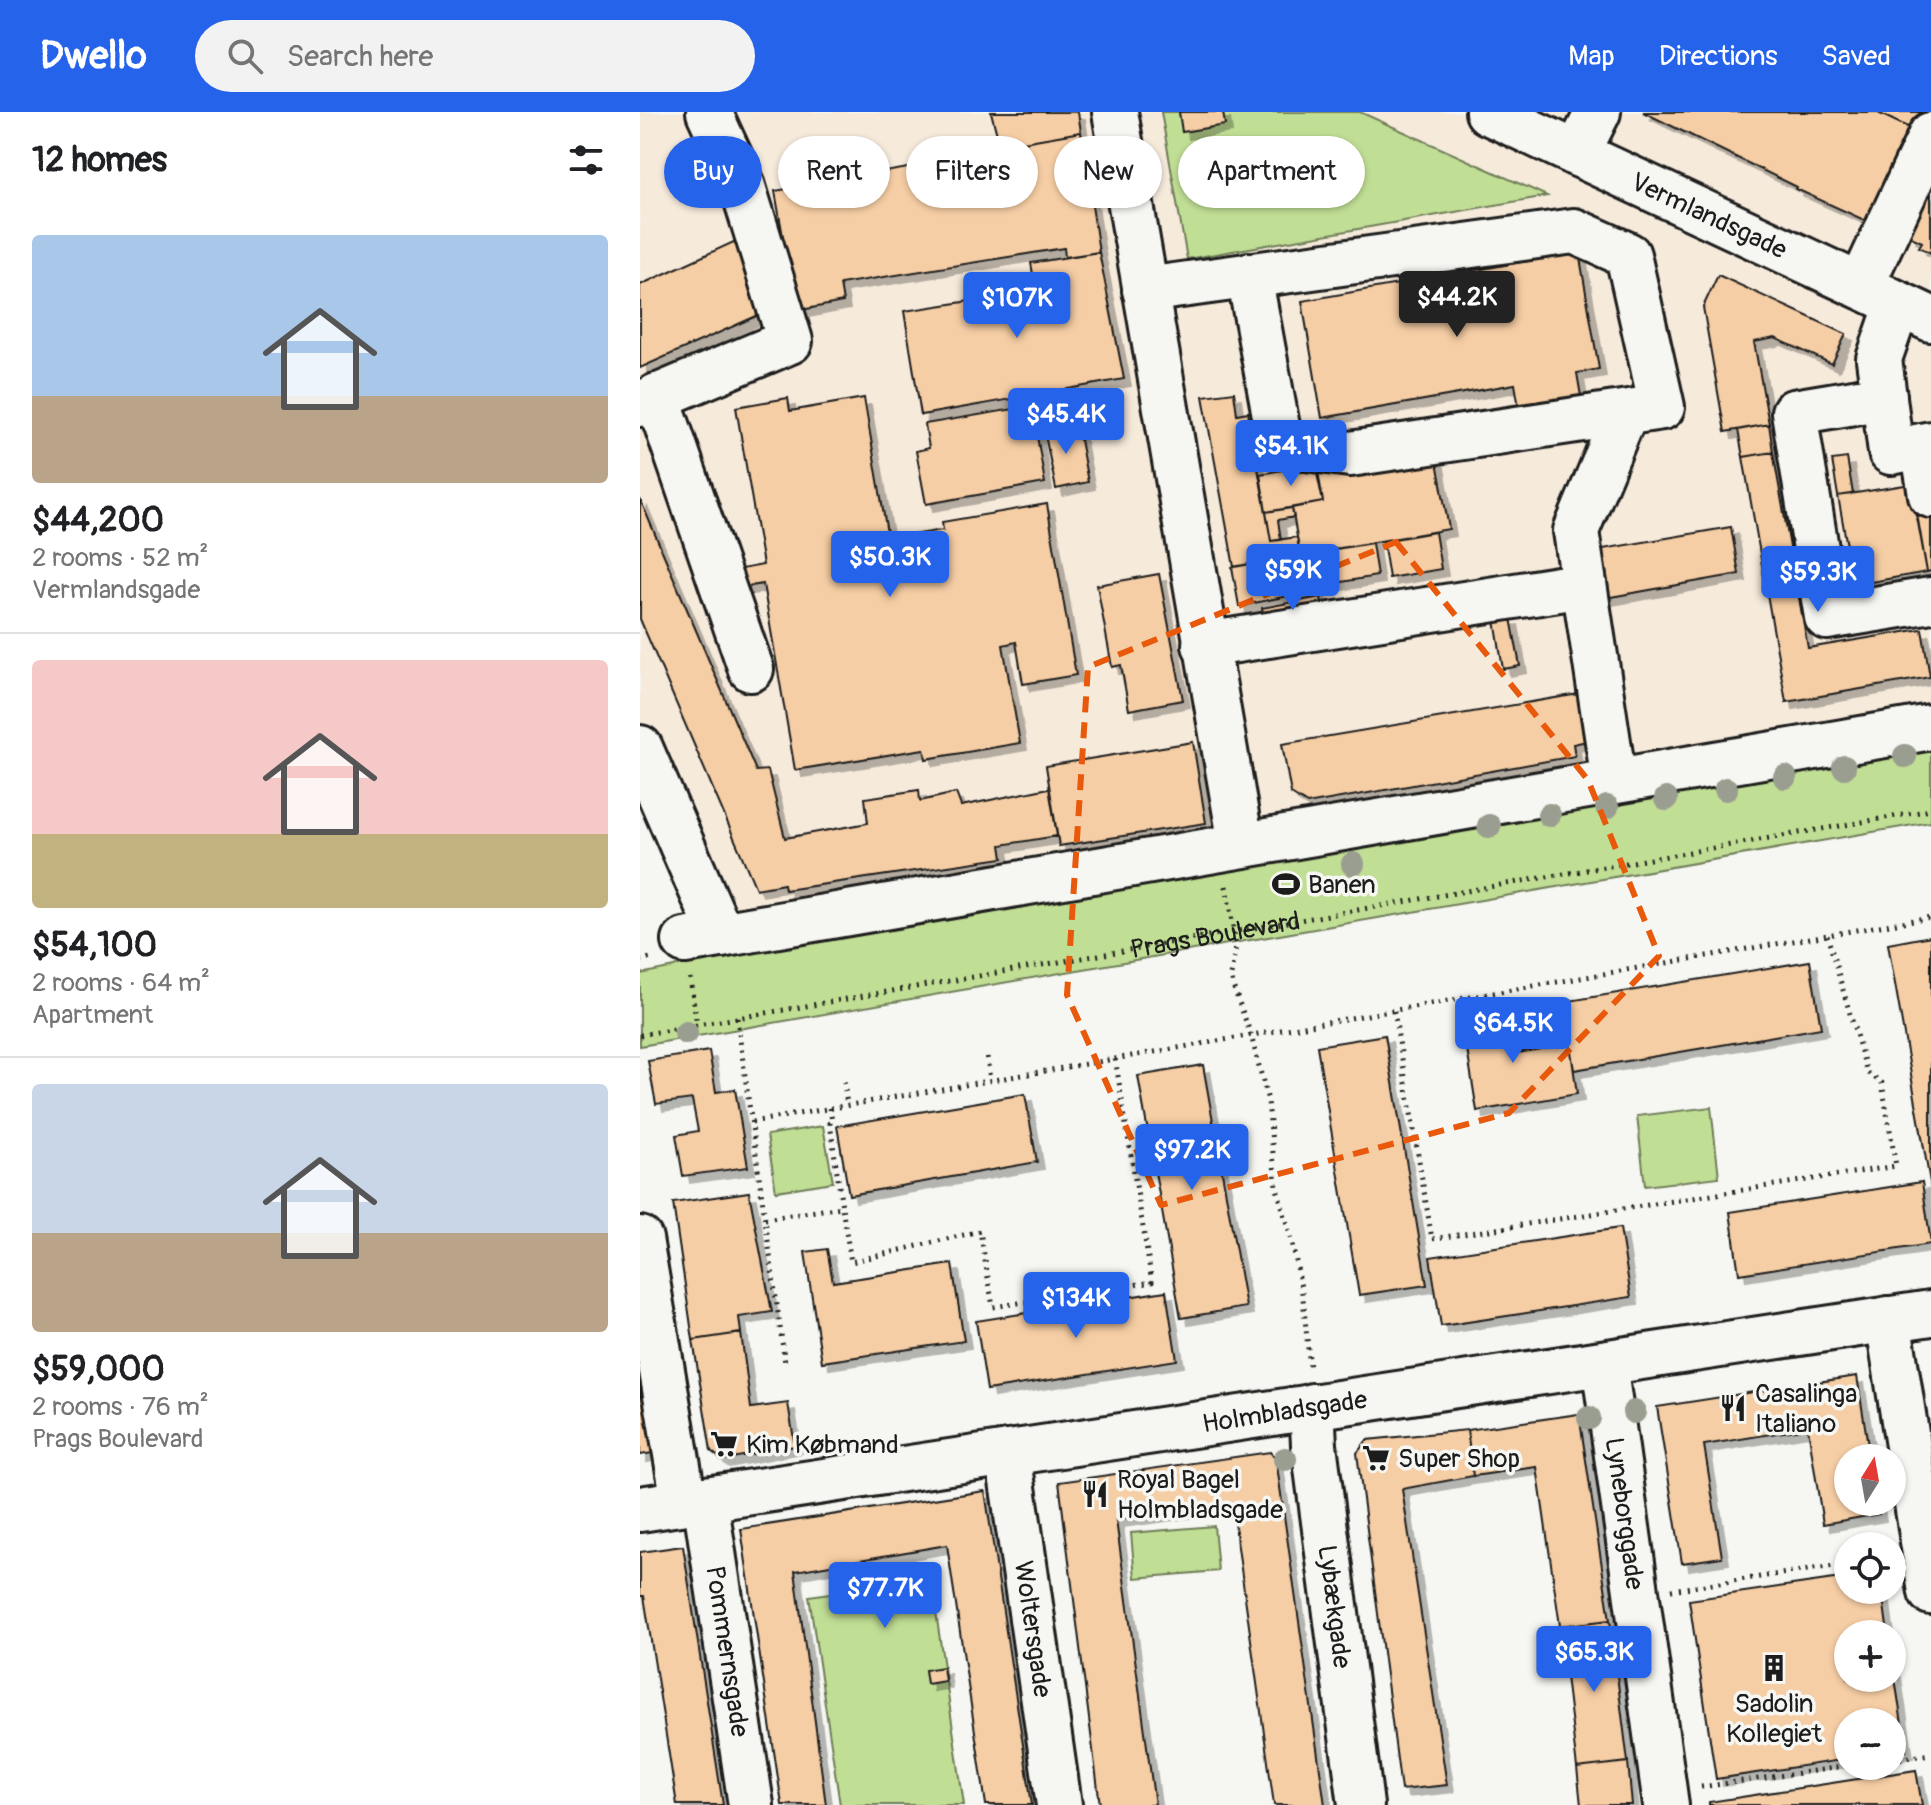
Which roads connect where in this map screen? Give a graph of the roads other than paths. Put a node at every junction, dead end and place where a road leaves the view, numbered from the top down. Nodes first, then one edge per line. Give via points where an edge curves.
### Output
1 (709, 112) edge
2 (1115, 112) edge
3 (1488, 112) edge
4 (1598, 112) edge
5 (1931, 135) edge
6 (1577, 154) junction
7 (1249, 275) junction
8 (1145, 290) junction
9 (1897, 303) edge
10 (1884, 397) junction
11 (649, 400) edge
12 (1625, 413) junction
13 (1927, 445) edge
14 (1931, 495) edge
15 (1584, 585) junction
16 (1931, 600) edge
17 (1205, 645) junction
18 (751, 669) dead end
19 (1931, 727) edge
20 (640, 748) edge
21 (1614, 781) junction
22 (1241, 844) junction
23 (640, 1239) edge
24 (1931, 1313) edge
25 (1888, 1319) junction
26 (1604, 1363) junction
27 (1312, 1406) junction
28 (1008, 1453) junction
29 (694, 1501) junction
30 (640, 1509) edge
31 (1931, 1592) edge
32 (1665, 1799) edge
33 (751, 1805) edge
34 (1059, 1805) edge
35 (1361, 1805) edge

1 - 11 street via 742,184 790,341
2 - 8 street
3 - 6 street, Vermlandsgade
4 - 6 street
5 - 9 street
6 - 9 street, Vermlandsgade
7 - 8 street
7 - 12 street via 1278,432 1291,446 1350,454
7 - 12 street via 1574,231 1628,255 1662,407
8 - 17 street
9 - 10 street via 1879,359
10 - 13 street via 1891,452
10 - 16 street via 1794,412 1827,617
11 - 18 street
12 - 15 street via 1576,531
13 - 14 street
15 - 17 street
15 - 21 street
17 - 22 street
19 - 21 street
20 - 22 street via 703,938
21 - 22 street
23 - 29 street, Pommernsgade
24 - 25 street, Holmbladsgade
25 - 26 street, Holmbladsgade
25 - 31 street
26 - 27 street, Holmbladsgade
26 - 32 street, Lyneborggade
27 - 28 street, Holmbladsgade
27 - 35 street, Lybækgade
28 - 29 street, Holmbladsgade
28 - 34 street, Woltersgade
29 - 30 street, Holmbladsgade
29 - 33 street, Pommernsgade

